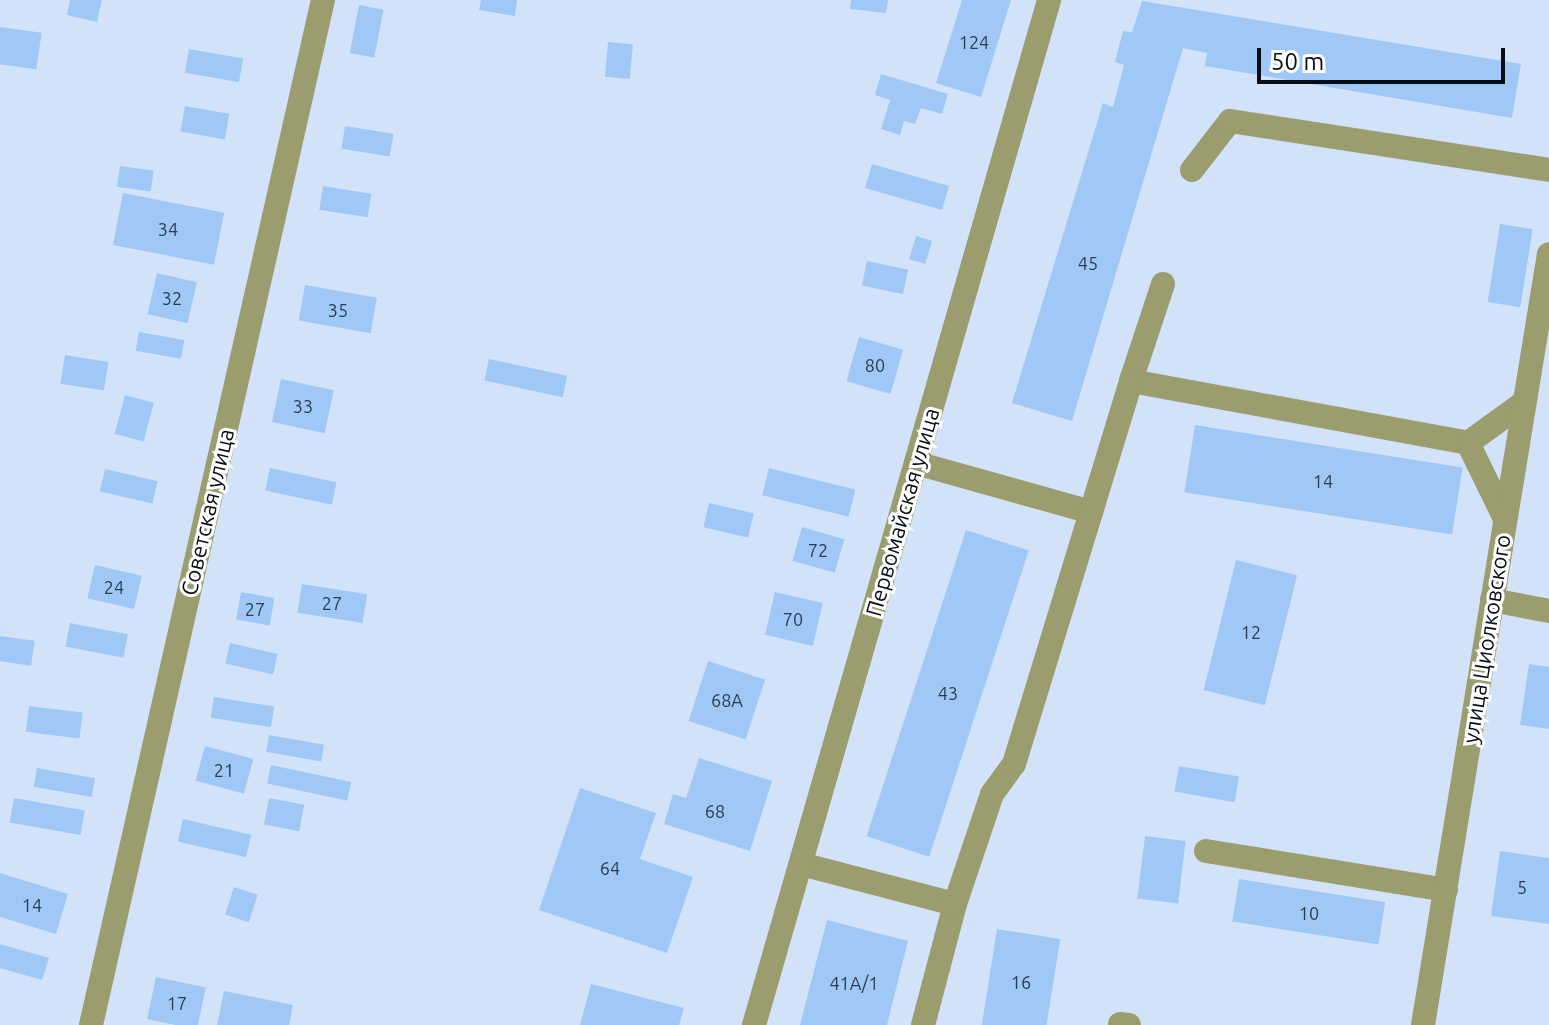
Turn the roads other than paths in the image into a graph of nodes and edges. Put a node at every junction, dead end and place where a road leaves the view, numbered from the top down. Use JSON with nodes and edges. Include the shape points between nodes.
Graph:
{"nodes":[{"id":1,"x":323,"y":0,"type":"edge"},
{"id":2,"x":1049,"y":0,"type":"edge"},
{"id":3,"x":1192,"y":170,"type":"dead end"},
{"id":4,"x":1549,"y":170,"type":"edge"},
{"id":5,"x":1549,"y":254,"type":"edge"},
{"id":6,"x":1163,"y":284,"type":"dead end"},
{"id":7,"x":1131,"y":381,"type":"junction"},
{"id":8,"x":1523,"y":403,"type":"junction"},
{"id":9,"x":1468,"y":443,"type":"junction"},
{"id":10,"x":916,"y":463,"type":"junction"},
{"id":11,"x":1091,"y":512,"type":"junction"},
{"id":12,"x":1505,"y":519,"type":"junction"},
{"id":13,"x":1492,"y":600,"type":"junction"},
{"id":14,"x":1549,"y":611,"type":"edge"},
{"id":15,"x":1206,"y":851,"type":"dead end"},
{"id":16,"x":801,"y":864,"type":"junction"},
{"id":17,"x":1446,"y":890,"type":"junction"},
{"id":18,"x":955,"y":904,"type":"junction"},
{"id":19,"x":91,"y":1025,"type":"edge"},
{"id":20,"x":754,"y":1025,"type":"edge"},
{"id":21,"x":923,"y":1025,"type":"edge"},
{"id":22,"x":1423,"y":1025,"type":"edge"}],
"edges":[{"from":1,"to":19,"type":"street","name":"Советская улица"},
{"from":2,"to":10,"type":"street","name":"Первомайская улица"},
{"from":3,"to":4,"type":"street","via":[[1230,121]]},
{"from":5,"to":8,"type":"street","name":"улица Циолковского"},
{"from":6,"to":7,"type":"street"},
{"from":7,"to":9,"type":"street"},
{"from":7,"to":11,"type":"street"},
{"from":8,"to":9,"type":"street"},
{"from":8,"to":12,"type":"street","name":"улица Циолковского"},
{"from":9,"to":12,"type":"street"},
{"from":10,"to":11,"type":"street"},
{"from":10,"to":16,"type":"street","name":"Первомайская улица"},
{"from":11,"to":18,"type":"street","via":[[1014,764],[992,794]]},
{"from":12,"to":13,"type":"street","name":"улица Циолковского"},
{"from":13,"to":14,"type":"street"},
{"from":13,"to":17,"type":"street","name":"улица Циолковского"},
{"from":15,"to":17,"type":"street"},
{"from":16,"to":18,"type":"street"},
{"from":16,"to":20,"type":"street","name":"Первомайская улица"},
{"from":17,"to":22,"type":"street","name":"улица Циолковского"},
{"from":18,"to":21,"type":"street"}]}
